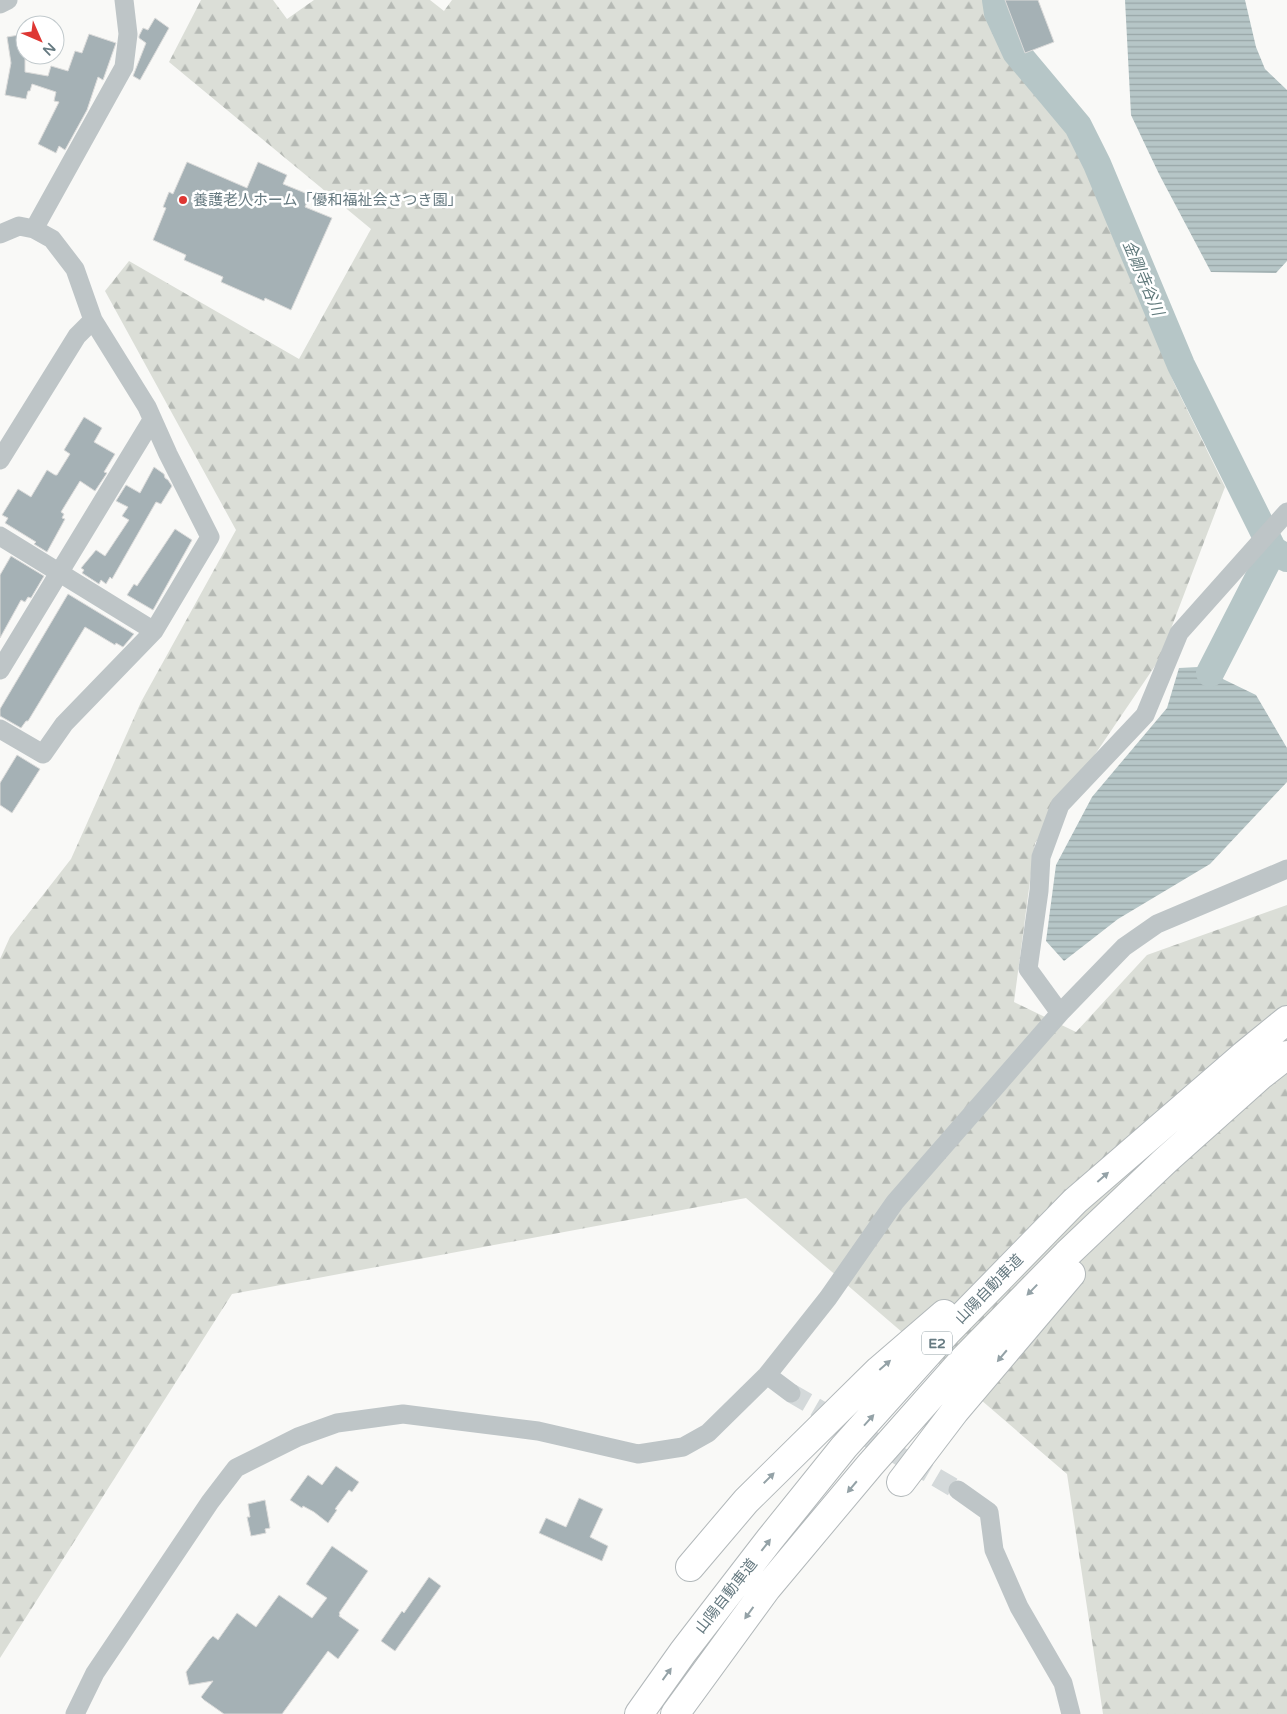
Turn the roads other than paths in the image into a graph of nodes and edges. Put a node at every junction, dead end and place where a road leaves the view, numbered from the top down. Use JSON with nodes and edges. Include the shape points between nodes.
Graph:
{"nodes":[{"id":1,"x":8,"y":0,"type":"edge"},
{"id":2,"x":122,"y":1,"type":"edge"},
{"id":3,"x":0,"y":4,"type":"edge"},
{"id":4,"x":34,"y":229,"type":"junction"},
{"id":5,"x":0,"y":234,"type":"edge"},
{"id":6,"x":93,"y":320,"type":"junction"},
{"id":7,"x":152,"y":420,"type":"junction"},
{"id":8,"x":0,"y":460,"type":"edge"},
{"id":9,"x":1287,"y":512,"type":"edge"},
{"id":10,"x":0,"y":536,"type":"edge"},
{"id":11,"x":58,"y":572,"type":"junction"},
{"id":12,"x":154,"y":631,"type":"junction"},
{"id":13,"x":0,"y":670,"type":"edge"},
{"id":14,"x":0,"y":729,"type":"edge"},
{"id":15,"x":1287,"y":869,"type":"edge"},
{"id":16,"x":1060,"y":1013,"type":"junction"},
{"id":17,"x":1287,"y":1020,"type":"edge"},
{"id":18,"x":1287,"y":1055,"type":"edge"},
{"id":19,"x":1260,"y":1076,"type":"junction"},
{"id":20,"x":1075,"y":1201,"type":"junction"},
{"id":21,"x":767,"y":1374,"type":"junction"},
{"id":22,"x":791,"y":1393,"type":"tunnel mouth"},
{"id":23,"x":901,"y":1482,"type":"dead end"},
{"id":24,"x":958,"y":1490,"type":"tunnel mouth"},
{"id":25,"x":690,"y":1567,"type":"dead end"},
{"id":26,"x":75,"y":1714,"type":"edge"},
{"id":27,"x":639,"y":1714,"type":"edge"},
{"id":28,"x":675,"y":1714,"type":"edge"},
{"id":29,"x":1071,"y":1714,"type":"edge"}],
"edges":[{"from":1,"to":3,"type":"street"},
{"from":2,"to":4,"type":"street","via":[[128,34],[124,68]]},
{"from":4,"to":5,"type":"street","via":[[19,226]]},
{"from":4,"to":6,"type":"street","via":[[52,239],[75,269]]},
{"from":6,"to":7,"type":"street"},
{"from":6,"to":8,"type":"street","via":[[77,336]]},
{"from":7,"to":11,"type":"street"},
{"from":7,"to":12,"type":"street","via":[[210,537]]},
{"from":9,"to":16,"type":"street","via":[[1179,633],[1145,714],[1060,805],[1041,857],[1028,969]]},
{"from":10,"to":11,"type":"street"},
{"from":11,"to":12,"type":"street"},
{"from":11,"to":13,"type":"street"},
{"from":12,"to":14,"type":"street","via":[[64,724],[43,754]]},
{"from":15,"to":16,"type":"street","via":[[1157,924],[1124,948]]},
{"from":16,"to":21,"type":"street","via":[[895,1202],[828,1298]]},
{"from":20,"to":17,"type":"highway","name":"山陽自動車道","number":"E2","one_way":true},
{"from":18,"to":19,"type":"highway","name":"山陽自動車道","number":"E2"},
{"from":19,"to":23,"type":"highway","one_way":true,"via":[[1186,1156],[1100,1239],[955,1411]]},
{"from":19,"to":28,"type":"highway","name":"山陽自動車道","number":"E2","one_way":true,"via":[[1166,1160],[963,1360],[767,1588]]},
{"from":25,"to":20,"type":"highway","one_way":true,"via":[[746,1501],[878,1370]]},
{"from":27,"to":20,"type":"highway","name":"山陽自動車道","number":"E2","one_way":true,"via":[[683,1652],[844,1447],[948,1331]]},
{"from":21,"to":22,"type":"street"},
{"from":21,"to":26,"type":"street","via":[[708,1433],[683,1447],[647,1453],[638,1454],[538,1431],[403,1414],[336,1423],[266,1452],[236,1468],[210,1502],[95,1673]]},
{"from":24,"to":29,"type":"street","via":[[989,1512],[994,1550],[1020,1607],[1063,1683]]}]}
